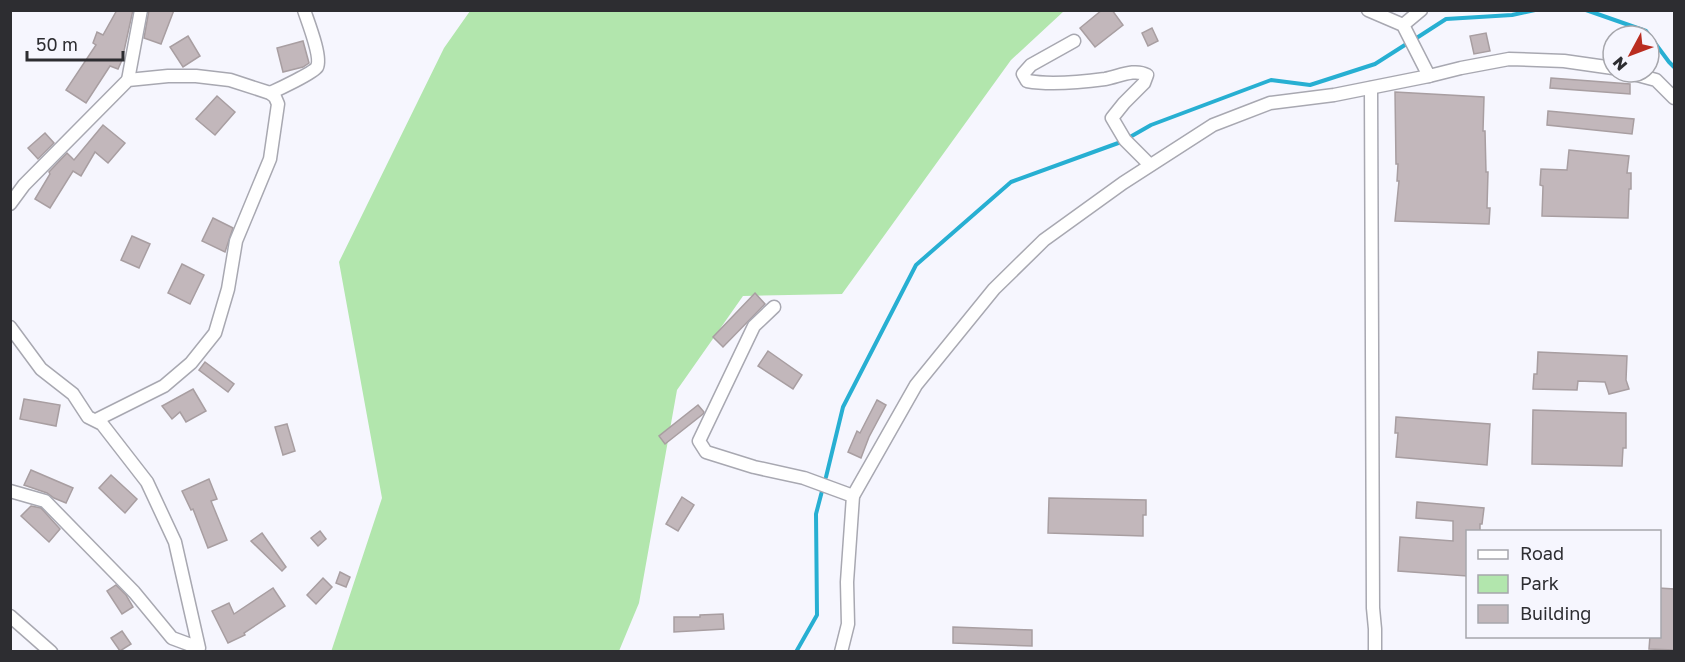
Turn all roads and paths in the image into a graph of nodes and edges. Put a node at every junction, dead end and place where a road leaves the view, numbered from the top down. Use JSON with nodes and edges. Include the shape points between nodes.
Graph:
{"nodes":[{"id":1,"x":141,"y":10,"type":"edge"},
{"id":2,"x":304,"y":10,"type":"edge"},
{"id":3,"x":1368,"y":10,"type":"edge"},
{"id":4,"x":1421,"y":10,"type":"edge"},
{"id":5,"x":1403,"y":26,"type":"junction"},
{"id":6,"x":1074,"y":41,"type":"dead end"},
{"id":7,"x":1601,"y":67,"type":"edge"},
{"id":8,"x":1429,"y":76,"type":"junction"},
{"id":9,"x":128,"y":80,"type":"junction"},
{"id":10,"x":1660,"y":84,"type":"edge"},
{"id":11,"x":1371,"y":88,"type":"junction"},
{"id":12,"x":270,"y":93,"type":"junction"},
{"id":13,"x":1674,"y":98,"type":"edge"},
{"id":14,"x":1150,"y":165,"type":"junction"},
{"id":15,"x":10,"y":204,"type":"edge"},
{"id":16,"x":774,"y":307,"type":"dead end"},
{"id":17,"x":10,"y":327,"type":"edge"},
{"id":18,"x":96,"y":420,"type":"junction"},
{"id":19,"x":10,"y":491,"type":"edge"},
{"id":20,"x":853,"y":496,"type":"junction"},
{"id":21,"x":10,"y":616,"type":"edge"},
{"id":22,"x":200,"y":650,"type":"edge"},
{"id":23,"x":51,"y":651,"type":"edge"},
{"id":24,"x":841,"y":651,"type":"edge"},
{"id":25,"x":1376,"y":651,"type":"edge"}],
"edges":[{"from":1,"to":9,"type":"street"},
{"from":2,"to":12,"type":"street","via":[[318,64]]},
{"from":3,"to":5,"type":"street"},
{"from":4,"to":5,"type":"street"},
{"from":5,"to":8,"type":"street"},
{"from":6,"to":14,"type":"street","via":[[1030,65],[1023,74],[1028,81],[1038,83],[1104,79],[1140,71],[1146,75],[1144,83],[1112,118],[1125,140]]},
{"from":7,"to":8,"type":"street","via":[[1509,59]]},
{"from":8,"to":11,"type":"street"},
{"from":9,"to":12,"type":"street","via":[[196,76],[230,80]]},
{"from":9,"to":15,"type":"street"},
{"from":10,"to":13,"type":"street"},
{"from":11,"to":14,"type":"street","via":[[1270,104],[1213,125]]},
{"from":11,"to":25,"type":"street"},
{"from":12,"to":18,"type":"street","via":[[278,104],[270,159],[236,241],[215,333],[191,363],[165,386]]},
{"from":14,"to":20,"type":"street","via":[[1044,240],[994,289],[916,385]]},
{"from":16,"to":20,"type":"street","via":[[754,326],[699,441],[706,452],[804,478]]},
{"from":17,"to":18,"type":"street","via":[[40,369],[73,394],[85,415]]},
{"from":18,"to":22,"type":"street","via":[[147,482],[175,542]]},
{"from":19,"to":22,"type":"street","via":[[45,501],[134,592],[172,638]]},
{"from":20,"to":24,"type":"street","via":[[848,624]]},
{"from":21,"to":23,"type":"street"}]}
